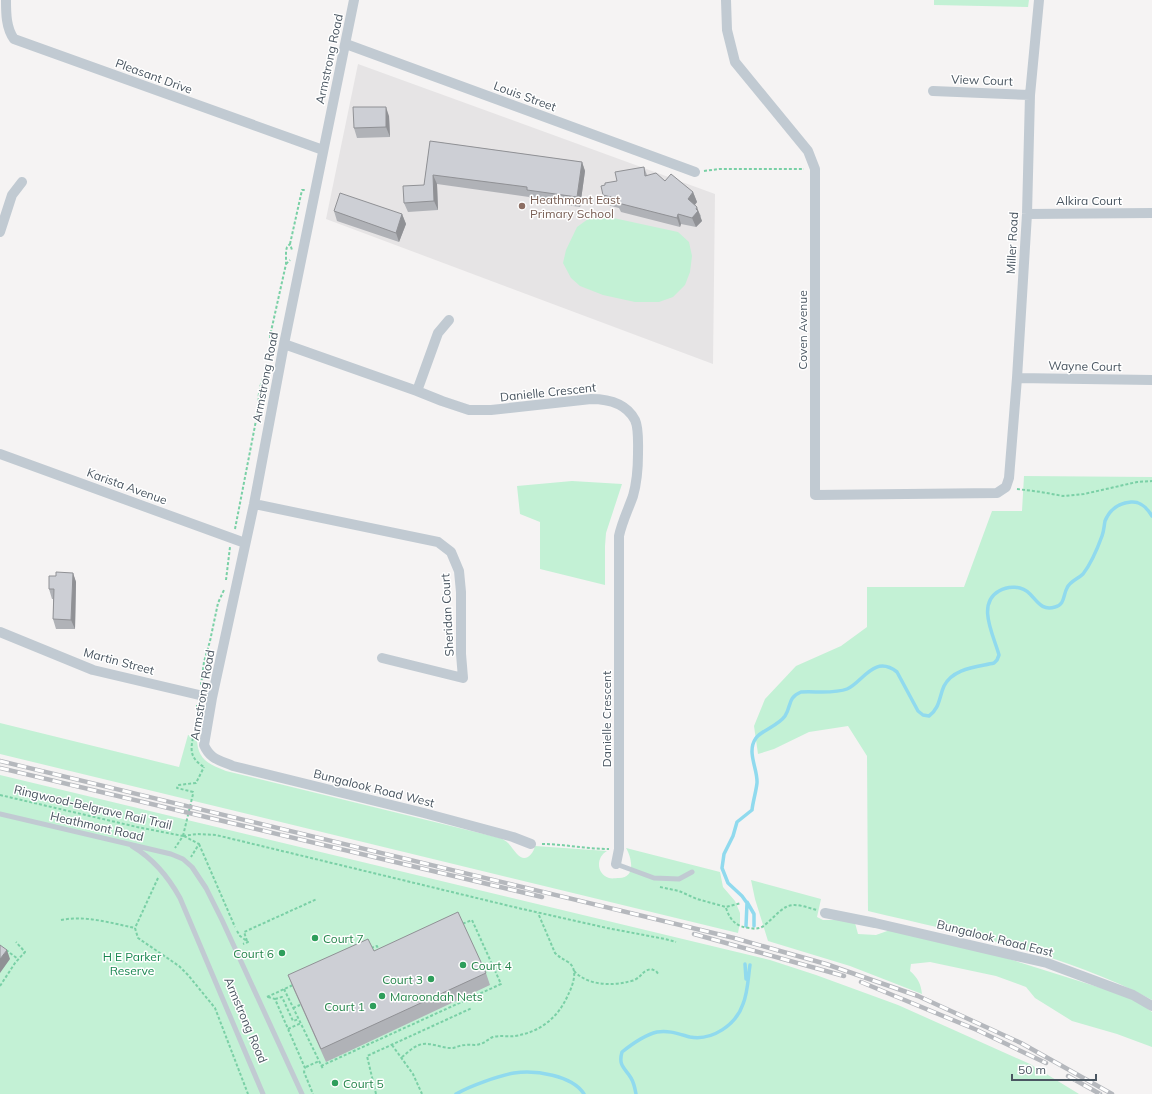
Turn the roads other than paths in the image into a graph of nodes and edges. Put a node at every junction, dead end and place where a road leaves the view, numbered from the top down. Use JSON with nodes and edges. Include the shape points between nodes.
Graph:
{"nodes":[{"id":1,"x":6,"y":0,"type":"edge"},
{"id":2,"x":354,"y":0,"type":"edge"},
{"id":3,"x":726,"y":0,"type":"edge"},
{"id":4,"x":1039,"y":0,"type":"edge"},
{"id":5,"x":346,"y":44,"type":"junction"},
{"id":6,"x":933,"y":91,"type":"dead end"},
{"id":7,"x":1030,"y":95,"type":"junction"},
{"id":8,"x":323,"y":150,"type":"junction"},
{"id":9,"x":695,"y":172,"type":"road end"},
{"id":10,"x":22,"y":182,"type":"dead end"},
{"id":11,"x":1152,"y":213,"type":"edge"},
{"id":12,"x":1027,"y":214,"type":"junction"},
{"id":13,"x":0,"y":232,"type":"edge"},
{"id":14,"x":449,"y":320,"type":"dead end"},
{"id":15,"x":284,"y":344,"type":"junction"},
{"id":16,"x":1017,"y":378,"type":"junction"},
{"id":17,"x":1152,"y":380,"type":"edge"},
{"id":18,"x":417,"y":391,"type":"junction"},
{"id":19,"x":0,"y":454,"type":"edge"},
{"id":20,"x":1006,"y":487,"type":"joint"},
{"id":21,"x":254,"y":504,"type":"junction"},
{"id":22,"x":245,"y":543,"type":"junction"},
{"id":23,"x":0,"y":632,"type":"edge"},
{"id":24,"x":382,"y":658,"type":"dead end"},
{"id":25,"x":212,"y":698,"type":"junction"},
{"id":26,"x":212,"y":757,"type":"joint"},
{"id":27,"x":0,"y":814,"type":"edge"},
{"id":28,"x":124,"y":842,"type":"junction"},
{"id":29,"x":530,"y":844,"type":"road end"},
{"id":30,"x":188,"y":863,"type":"joint"},
{"id":31,"x":616,"y":864,"type":"joint"},
{"id":32,"x":692,"y":872,"type":"dead end"},
{"id":33,"x":825,"y":913,"type":"road end"},
{"id":34,"x":1152,"y":1006,"type":"edge"},
{"id":35,"x":263,"y":1094,"type":"edge"},
{"id":36,"x":302,"y":1094,"type":"edge"}],
"edges":[{"from":1,"to":8,"type":"street","name":"Pleasant Drive","via":[[8,28],[14,39]]},
{"from":2,"to":5,"type":"street","name":"Armstrong Road"},
{"from":3,"to":20,"type":"street","name":"Coven Avenue","via":[[727,30],[735,62],[808,151],[815,169],[814,495],[997,493]]},
{"from":4,"to":7,"type":"street","name":"Miller Road"},
{"from":5,"to":8,"type":"street","name":"Armstrong Road"},
{"from":5,"to":9,"type":"street","name":"Louis Street"},
{"from":6,"to":7,"type":"street","name":"View Court"},
{"from":7,"to":12,"type":"street","name":"Miller Road"},
{"from":8,"to":15,"type":"street","name":"Armstrong Road"},
{"from":10,"to":13,"type":"street","via":[[12,196]]},
{"from":11,"to":12,"type":"street","name":"Alkira Court"},
{"from":12,"to":16,"type":"street","name":"Miller Road"},
{"from":14,"to":18,"type":"street","via":[[438,333]]},
{"from":15,"to":18,"type":"street","name":"Danielle Crescent"},
{"from":15,"to":21,"type":"street","name":"Armstrong Road"},
{"from":16,"to":17,"type":"street","name":"Wayne Court"},
{"from":16,"to":20,"type":"street","name":"Miller Road","via":[[1009,478]]},
{"from":18,"to":31,"type":"street","name":"Danielle Crescent","via":[[469,410],[604,399],[618,403],[635,421],[638,475],[619,536],[619,849]]},
{"from":19,"to":22,"type":"street","name":"Karista Avenue"},
{"from":21,"to":22,"type":"street","name":"Armstrong Road"},
{"from":21,"to":24,"type":"street","name":"Sheridan Court","via":[[438,542],[452,552],[459,571],[461,592],[463,678]]},
{"from":22,"to":25,"type":"street","name":"Armstrong Road"},
{"from":23,"to":25,"type":"street","name":"Martin Street","via":[[94,670]]},
{"from":25,"to":26,"type":"street","name":"Armstrong Road","via":[[204,744]]},
{"from":26,"to":29,"type":"street","name":"Bungalook Road West","via":[[233,766],[424,813]]},
{"from":27,"to":28,"type":"lane","name":"Heathmont Road"},
{"from":28,"to":30,"type":"lane","name":"Heathmont Road","via":[[178,856]]},
{"from":28,"to":35,"type":"lane","name":"Armstrong Road","via":[[143,854],[161,872],[180,898]]},
{"from":30,"to":36,"type":"lane","name":"Armstrong Road","via":[[201,879],[222,920]]},
{"from":31,"to":32,"type":"lane","via":[[654,878],[679,879]]},
{"from":33,"to":34,"type":"street","name":"Bungalook Road East","via":[[1047,963],[1133,995]]}]}
